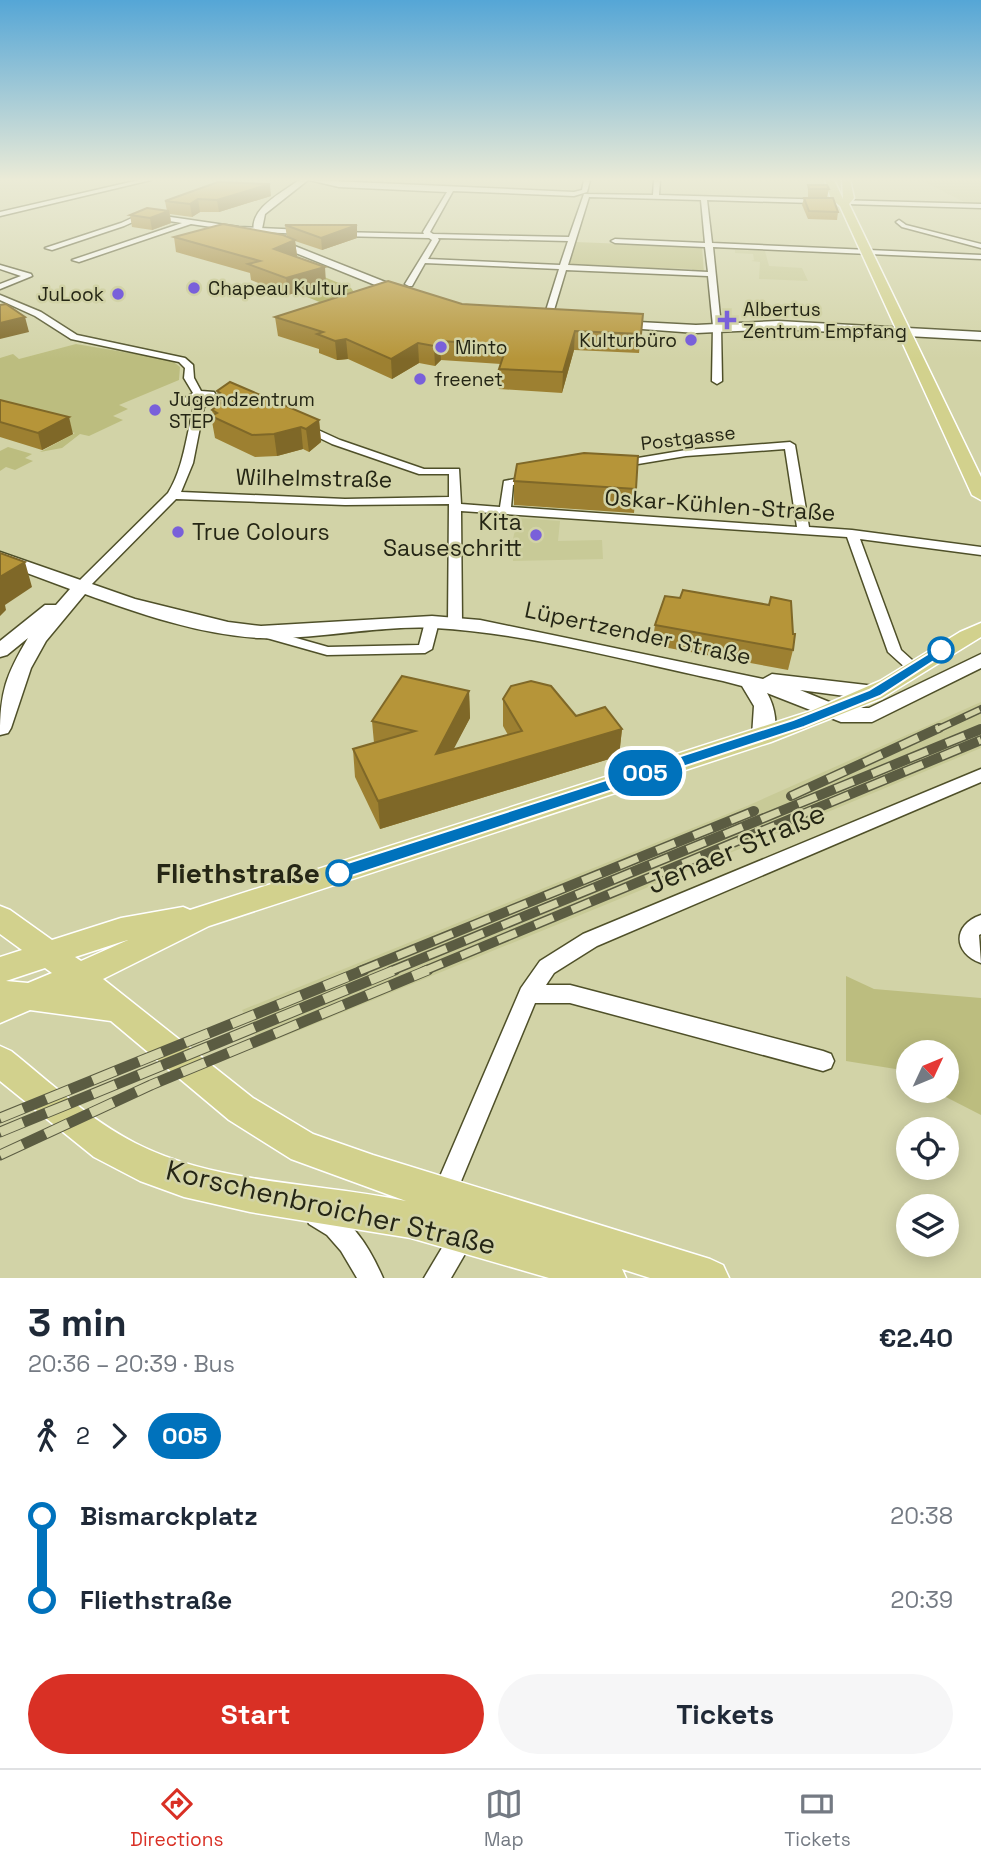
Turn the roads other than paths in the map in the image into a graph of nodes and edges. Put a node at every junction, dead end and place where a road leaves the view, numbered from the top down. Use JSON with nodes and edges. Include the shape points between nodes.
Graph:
{"nodes":[{"id":1,"x":571,"y":239,"type":"edge"},
{"id":2,"x":80,"y":240,"type":"edge"},
{"id":3,"x":138,"y":240,"type":"edge"},
{"id":4,"x":256,"y":240,"type":"edge"},
{"id":5,"x":273,"y":240,"type":"edge"},
{"id":6,"x":436,"y":240,"type":"edge"},
{"id":7,"x":707,"y":240,"type":"edge"},
{"id":8,"x":860,"y":240,"type":"edge"},
{"id":9,"x":957,"y":240,"type":"edge"},
{"id":10,"x":615,"y":241,"type":"dead end"},
{"id":11,"x":708,"y":246,"type":"junction"},
{"id":12,"x":981,"y":246,"type":"edge"},
{"id":13,"x":49,"y":248,"type":"dead end"},
{"id":14,"x":866,"y":252,"type":"junction"},
{"id":15,"x":981,"y":257,"type":"edge"},
{"id":16,"x":76,"y":260,"type":"dead end"},
{"id":17,"x":423,"y":261,"type":"junction"},
{"id":18,"x":0,"y":267,"type":"edge"},
{"id":19,"x":563,"y":267,"type":"junction"},
{"id":20,"x":710,"y":274,"type":"junction"},
{"id":21,"x":0,"y":287,"type":"edge"},
{"id":22,"x":411,"y":292,"type":"junction"},
{"id":23,"x":0,"y":297,"type":"edge"},
{"id":24,"x":11,"y":313,"type":"edge"},
{"id":25,"x":532,"y":320,"type":"edge"},
{"id":26,"x":552,"y":321,"type":"joint"},
{"id":27,"x":600,"y":323,"type":"edge"},
{"id":28,"x":51,"y":324,"type":"junction"},
{"id":29,"x":717,"y":326,"type":"junction"},
{"id":30,"x":903,"y":332,"type":"junction"},
{"id":31,"x":981,"y":336,"type":"edge"},
{"id":32,"x":717,"y":381,"type":"dead end"},
{"id":33,"x":229,"y":398,"type":"edge"},
{"id":34,"x":199,"y":399,"type":"junction"},
{"id":35,"x":289,"y":419,"type":"edge"},
{"id":36,"x":608,"y":466,"type":"edge"},
{"id":37,"x":542,"y":477,"type":"edge"},
{"id":38,"x":173,"y":495,"type":"junction"},
{"id":39,"x":981,"y":495,"type":"edge"},
{"id":40,"x":455,"y":504,"type":"junction"},
{"id":41,"x":505,"y":512,"type":"junction"},
{"id":42,"x":803,"y":531,"type":"junction"},
{"id":43,"x":852,"y":534,"type":"junction"},
{"id":44,"x":981,"y":551,"type":"edge"},
{"id":45,"x":0,"y":557,"type":"edge"},
{"id":46,"x":81,"y":587,"type":"junction"},
{"id":47,"x":432,"y":622,"type":"junction"},
{"id":48,"x":455,"y":623,"type":"junction"},
{"id":49,"x":981,"y":629,"type":"edge"},
{"id":50,"x":261,"y":632,"type":"junction"},
{"id":51,"x":0,"y":651,"type":"edge"},
{"id":52,"x":975,"y":667,"type":"edge"},
{"id":53,"x":914,"y":668,"type":"junction"},
{"id":54,"x":725,"y":675,"type":"junction"},
{"id":55,"x":750,"y":682,"type":"junction"},
{"id":56,"x":875,"y":693,"type":"junction"},
{"id":57,"x":828,"y":712,"type":"junction"},
{"id":58,"x":0,"y":728,"type":"edge"},
{"id":59,"x":763,"y":736,"type":"junction"},
{"id":60,"x":981,"y":775,"type":"edge"},
{"id":61,"x":0,"y":918,"type":"edge"},
{"id":62,"x":199,"y":918,"type":"junction"},
{"id":63,"x":981,"y":923,"type":"edge"},
{"id":64,"x":48,"y":952,"type":"junction"},
{"id":65,"x":981,"y":955,"type":"edge"},
{"id":66,"x":0,"y":971,"type":"edge"},
{"id":67,"x":77,"y":975,"type":"junction"},
{"id":68,"x":528,"y":995,"type":"junction"},
{"id":69,"x":9,"y":999,"type":"edge"},
{"id":70,"x":119,"y":1009,"type":"junction"},
{"id":71,"x":823,"y":1061,"type":"dead end"},
{"id":72,"x":0,"y":1062,"type":"edge"},
{"id":73,"x":444,"y":1195,"type":"junction"},
{"id":74,"x":289,"y":1199,"type":"junction"},
{"id":75,"x":465,"y":1233,"type":"junction"},
{"id":76,"x":370,"y":1278,"type":"edge"},
{"id":77,"x":437,"y":1278,"type":"edge"},
{"id":78,"x":607,"y":1278,"type":"edge"},
{"id":79,"x":710,"y":1278,"type":"edge"}],
"edges":[{"from":1,"to":19,"type":"street"},
{"from":2,"to":13,"type":"street"},
{"from":3,"to":16,"type":"street"},
{"from":4,"to":22,"type":"main road","via":[[373,288]]},
{"from":5,"to":22,"type":"main road"},
{"from":6,"to":17,"type":"street"},
{"from":7,"to":11,"type":"street"},
{"from":8,"to":14,"type":"main road"},
{"from":9,"to":12,"type":"street"},
{"from":10,"to":11,"type":"street"},
{"from":11,"to":14,"type":"street"},
{"from":11,"to":20,"type":"street"},
{"from":14,"to":15,"type":"street"},
{"from":14,"to":30,"type":"main road"},
{"from":17,"to":19,"type":"street"},
{"from":17,"to":22,"type":"street"},
{"from":18,"to":21,"type":"street","via":[[28,276]]},
{"from":19,"to":20,"type":"street"},
{"from":19,"to":26,"type":"street"},
{"from":20,"to":29,"type":"street"},
{"from":23,"to":28,"type":"street"},
{"from":24,"to":28,"type":"street"},
{"from":25,"to":26,"type":"main road"},
{"from":27,"to":29,"type":"main road","via":[[696,329]]},
{"from":28,"to":34,"type":"street","via":[[90,342],[173,356],[190,367],[189,378]]},
{"from":29,"to":30,"type":"main road"},
{"from":29,"to":32,"type":"street"},
{"from":30,"to":31,"type":"main road"},
{"from":30,"to":39,"type":"main road"},
{"from":33,"to":34,"type":"street"},
{"from":34,"to":38,"type":"street","via":[[192,453]]},
{"from":35,"to":40,"type":"street","via":[[337,442],[423,472],[455,471]]},
{"from":36,"to":42,"type":"street","name":"Postgasse","via":[[686,453],[790,445]]},
{"from":37,"to":41,"type":"street","via":[[508,484]]},
{"from":38,"to":40,"type":"street","name":"Wilhelmstraße"},
{"from":38,"to":46,"type":"street"},
{"from":40,"to":41,"type":"street","name":"Oskar-Kühlen-Straße"},
{"from":40,"to":48,"type":"street"},
{"from":41,"to":42,"type":"street","name":"Oskar-Kühlen-Straße"},
{"from":42,"to":43,"type":"street","name":"Oskar-Kühlen-Straße"},
{"from":43,"to":44,"type":"street","name":"Oskar-Kühlen-Straße"},
{"from":43,"to":53,"type":"street","via":[[899,657]]},
{"from":45,"to":46,"type":"main road","name":"Lüpertzender Straße"},
{"from":46,"to":50,"type":"main road","name":"Lüpertzender Straße","via":[[218,626]]},
{"from":46,"to":51,"type":"main road"},
{"from":46,"to":58,"type":"main road","via":[[37,639],[21,668]]},
{"from":47,"to":48,"type":"main road","name":"Lüpertzender Straße"},
{"from":47,"to":50,"type":"main road","name":"Lüpertzender Straße"},
{"from":47,"to":50,"type":"street","name":"Lüpertzender Straße","via":[[425,649],[327,651]]},
{"from":48,"to":54,"type":"main road","name":"Lüpertzender Straße"},
{"from":49,"to":53,"type":"main road"},
{"from":52,"to":57,"type":"main road","name":"Lüpertzender Straße","via":[[872,715]]},
{"from":53,"to":56,"type":"main road"},
{"from":54,"to":55,"type":"main road","name":"Lüpertzender Straße"},
{"from":54,"to":56,"type":"main road"},
{"from":55,"to":57,"type":"main road","name":"Lüpertzender Straße","via":[[786,692]]},
{"from":55,"to":59,"type":"main road","via":[[764,706]]},
{"from":56,"to":57,"type":"main road"},
{"from":57,"to":59,"type":"main road"},
{"from":59,"to":62,"type":"main road"},
{"from":60,"to":68,"type":"street","name":"Jenaer Straße","via":[[590,940],[547,967]]},
{"from":61,"to":64,"type":"main road"},
{"from":62,"to":64,"type":"main road","via":[[121,930]]},
{"from":62,"to":67,"type":"main road"},
{"from":63,"to":65,"type":"street","via":[[969,932],[970,946]]},
{"from":64,"to":66,"type":"main road"},
{"from":64,"to":67,"type":"main road","name":"Korschenbroicher Straße"},
{"from":66,"to":67,"type":"main road"},
{"from":67,"to":69,"type":"main road"},
{"from":67,"to":70,"type":"main road","name":"Korschenbroicher Straße"},
{"from":68,"to":71,"type":"street","via":[[570,994]]},
{"from":68,"to":73,"type":"street","name":"Jenaer Straße"},
{"from":69,"to":70,"type":"main road"},
{"from":70,"to":73,"type":"main road","name":"Korschenbroicher Straße","via":[[271,1129],[303,1147]]},
{"from":72,"to":74,"type":"main road","name":"Korschenbroicher Straße","via":[[79,1127],[124,1156],[174,1175]]},
{"from":73,"to":79,"type":"main road","name":"Korschenbroicher Straße"},
{"from":74,"to":75,"type":"main road","name":"Korschenbroicher Straße"},
{"from":74,"to":76,"type":"street","via":[[329,1220],[356,1248]]},
{"from":75,"to":77,"type":"street"},
{"from":75,"to":78,"type":"main road","name":"Korschenbroicher Straße"}]}
